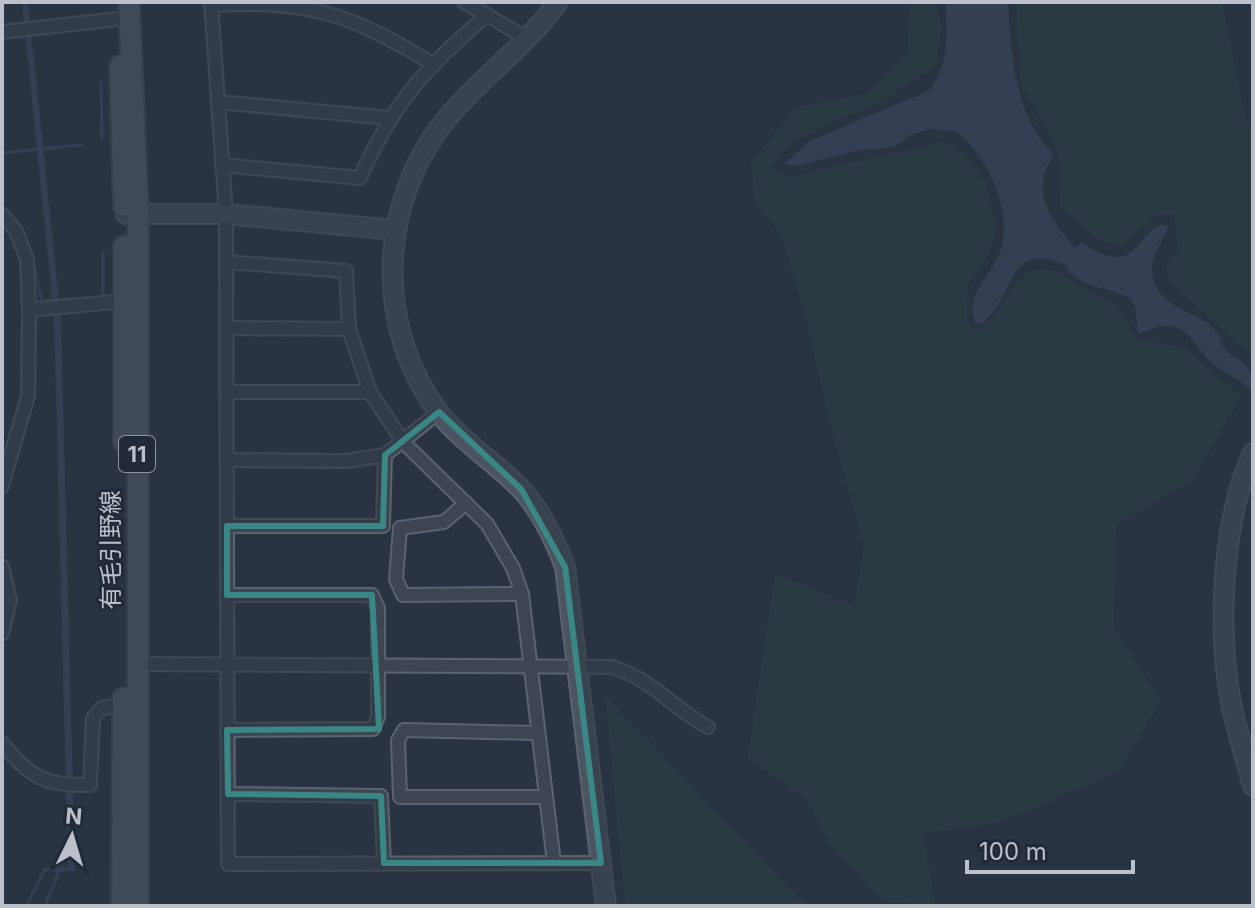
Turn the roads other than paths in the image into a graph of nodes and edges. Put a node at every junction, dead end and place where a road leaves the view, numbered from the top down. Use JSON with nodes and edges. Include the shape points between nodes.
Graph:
{"nodes":[{"id":1,"x":464,"y":2,"type":"edge"},
{"id":2,"x":558,"y":2,"type":"edge"},
{"id":3,"x":211,"y":4,"type":"edge"},
{"id":4,"x":121,"y":8,"type":"edge"},
{"id":5,"x":487,"y":15,"type":"junction"},
{"id":6,"x":2,"y":32,"type":"edge"},
{"id":7,"x":529,"y":40,"type":"junction"},
{"id":8,"x":431,"y":63,"type":"junction"},
{"id":9,"x":218,"y":102,"type":"junction"},
{"id":10,"x":389,"y":118,"type":"junction"},
{"id":11,"x":222,"y":165,"type":"junction"},
{"id":12,"x":2,"y":214,"type":"edge"},
{"id":13,"x":132,"y":214,"type":"junction"},
{"id":14,"x":226,"y":214,"type":"junction"},
{"id":15,"x":395,"y":230,"type":"junction"},
{"id":16,"x":226,"y":262,"type":"junction"},
{"id":17,"x":124,"y":301,"type":"junction"},
{"id":18,"x":29,"y":310,"type":"junction"},
{"id":19,"x":226,"y":328,"type":"junction"},
{"id":20,"x":349,"y":329,"type":"junction"},
{"id":21,"x":227,"y":392,"type":"junction"},
{"id":22,"x":370,"y":392,"type":"junction"},
{"id":23,"x":439,"y":412,"type":"junction"},
{"id":24,"x":403,"y":442,"type":"junction"},
{"id":25,"x":385,"y":455,"type":"junction"},
{"id":26,"x":1250,"y":459,"type":"edge"},
{"id":27,"x":227,"y":460,"type":"junction"},
{"id":28,"x":2,"y":486,"type":"edge"},
{"id":29,"x":466,"y":503,"type":"junction"},
{"id":30,"x":227,"y":526,"type":"junction"},
{"id":31,"x":2,"y":566,"type":"edge"},
{"id":32,"x":5,"y":590,"type":"edge"},
{"id":33,"x":522,"y":594,"type":"junction"},
{"id":34,"x":227,"y":595,"type":"junction"},
{"id":35,"x":2,"y":634,"type":"edge"},
{"id":36,"x":137,"y":664,"type":"junction"},
{"id":37,"x":227,"y":666,"type":"junction"},
{"id":38,"x":376,"y":666,"type":"junction"},
{"id":39,"x":528,"y":667,"type":"junction"},
{"id":40,"x":576,"y":667,"type":"junction"},
{"id":41,"x":130,"y":704,"type":"junction"},
{"id":42,"x":708,"y":727,"type":"dead end"},
{"id":43,"x":227,"y":730,"type":"junction"},
{"id":44,"x":536,"y":733,"type":"junction"},
{"id":45,"x":2,"y":743,"type":"edge"},
{"id":46,"x":1253,"y":786,"type":"edge"},
{"id":47,"x":228,"y":794,"type":"junction"},
{"id":48,"x":544,"y":797,"type":"junction"},
{"id":49,"x":384,"y":863,"type":"junction"},
{"id":50,"x":554,"y":863,"type":"junction"},
{"id":51,"x":601,"y":863,"type":"junction"},
{"id":52,"x":122,"y":906,"type":"edge"},
{"id":53,"x":138,"y":906,"type":"edge"},
{"id":54,"x":606,"y":906,"type":"edge"}],
"edges":[{"from":1,"to":5,"type":"street"},
{"from":2,"to":7,"type":"street"},
{"from":3,"to":8,"type":"street","via":[[314,6],[379,32]]},
{"from":3,"to":9,"type":"street"},
{"from":4,"to":6,"type":"street"},
{"from":4,"to":13,"type":"main road","name":"有毛引野線","number":"11"},
{"from":5,"to":7,"type":"street"},
{"from":5,"to":8,"type":"street"},
{"from":7,"to":15,"type":"street","via":[[448,116],[405,191]]},
{"from":8,"to":10,"type":"street"},
{"from":9,"to":10,"type":"street"},
{"from":9,"to":11,"type":"street"},
{"from":10,"to":11,"type":"street","via":[[360,178]]},
{"from":11,"to":14,"type":"street"},
{"from":12,"to":18,"type":"street","via":[[27,259]]},
{"from":13,"to":14,"type":"street"},
{"from":13,"to":17,"type":"main road","name":"有毛引野線","number":"11"},
{"from":13,"to":36,"type":"main road","name":"有毛引野線","number":"11"},
{"from":14,"to":15,"type":"street"},
{"from":14,"to":16,"type":"street"},
{"from":15,"to":23,"type":"street","via":[[394,303],[402,344]]},
{"from":16,"to":19,"type":"street"},
{"from":16,"to":20,"type":"street","via":[[346,271]]},
{"from":17,"to":18,"type":"street"},
{"from":17,"to":41,"type":"main road","name":"有毛引野線","number":"11"},
{"from":18,"to":28,"type":"street","via":[[28,396]]},
{"from":19,"to":20,"type":"street"},
{"from":19,"to":21,"type":"street"},
{"from":20,"to":22,"type":"street"},
{"from":21,"to":22,"type":"street"},
{"from":21,"to":27,"type":"street"},
{"from":22,"to":24,"type":"street"},
{"from":23,"to":24,"type":"street"},
{"from":23,"to":40,"type":"street","via":[[521,489],[555,541],[572,603]]},
{"from":24,"to":25,"type":"street"},
{"from":24,"to":29,"type":"street"},
{"from":25,"to":27,"type":"street","via":[[346,461]]},
{"from":25,"to":30,"type":"street","via":[[383,526]]},
{"from":26,"to":46,"type":"street","via":[[1228,551],[1225,611],[1232,707]]},
{"from":27,"to":30,"type":"street"},
{"from":29,"to":33,"type":"street","via":[[500,544]]},
{"from":29,"to":33,"type":"street","via":[[444,522],[400,528],[396,579],[403,595]]},
{"from":30,"to":34,"type":"street"},
{"from":31,"to":32,"type":"street"},
{"from":32,"to":35,"type":"street","via":[[10,600]]},
{"from":33,"to":39,"type":"street"},
{"from":34,"to":37,"type":"street"},
{"from":34,"to":38,"type":"street","via":[[372,595],[378,608]]},
{"from":36,"to":37,"type":"street"},
{"from":36,"to":41,"type":"main road","name":"有毛引野線","number":"11"},
{"from":37,"to":38,"type":"street"},
{"from":37,"to":43,"type":"street"},
{"from":38,"to":39,"type":"street"},
{"from":38,"to":43,"type":"street","via":[[378,717],[373,729]]},
{"from":39,"to":40,"type":"street"},
{"from":39,"to":44,"type":"street"},
{"from":40,"to":42,"type":"street","via":[[612,667],[635,674]]},
{"from":40,"to":51,"type":"street"},
{"from":41,"to":45,"type":"street","via":[[102,708],[93,718],[90,785],[40,779]]},
{"from":41,"to":52,"type":"main road","name":"有毛引野線","number":"11"},
{"from":41,"to":53,"type":"main road","name":"有毛引野線","number":"11"},
{"from":43,"to":47,"type":"street"},
{"from":44,"to":48,"type":"street"},
{"from":44,"to":48,"type":"street","via":[[404,730],[398,740],[400,797]]},
{"from":47,"to":49,"type":"street","via":[[381,796]]},
{"from":47,"to":49,"type":"street","via":[[228,864]]},
{"from":48,"to":50,"type":"street"},
{"from":49,"to":50,"type":"street"},
{"from":50,"to":51,"type":"street"},
{"from":51,"to":54,"type":"street"}]}
